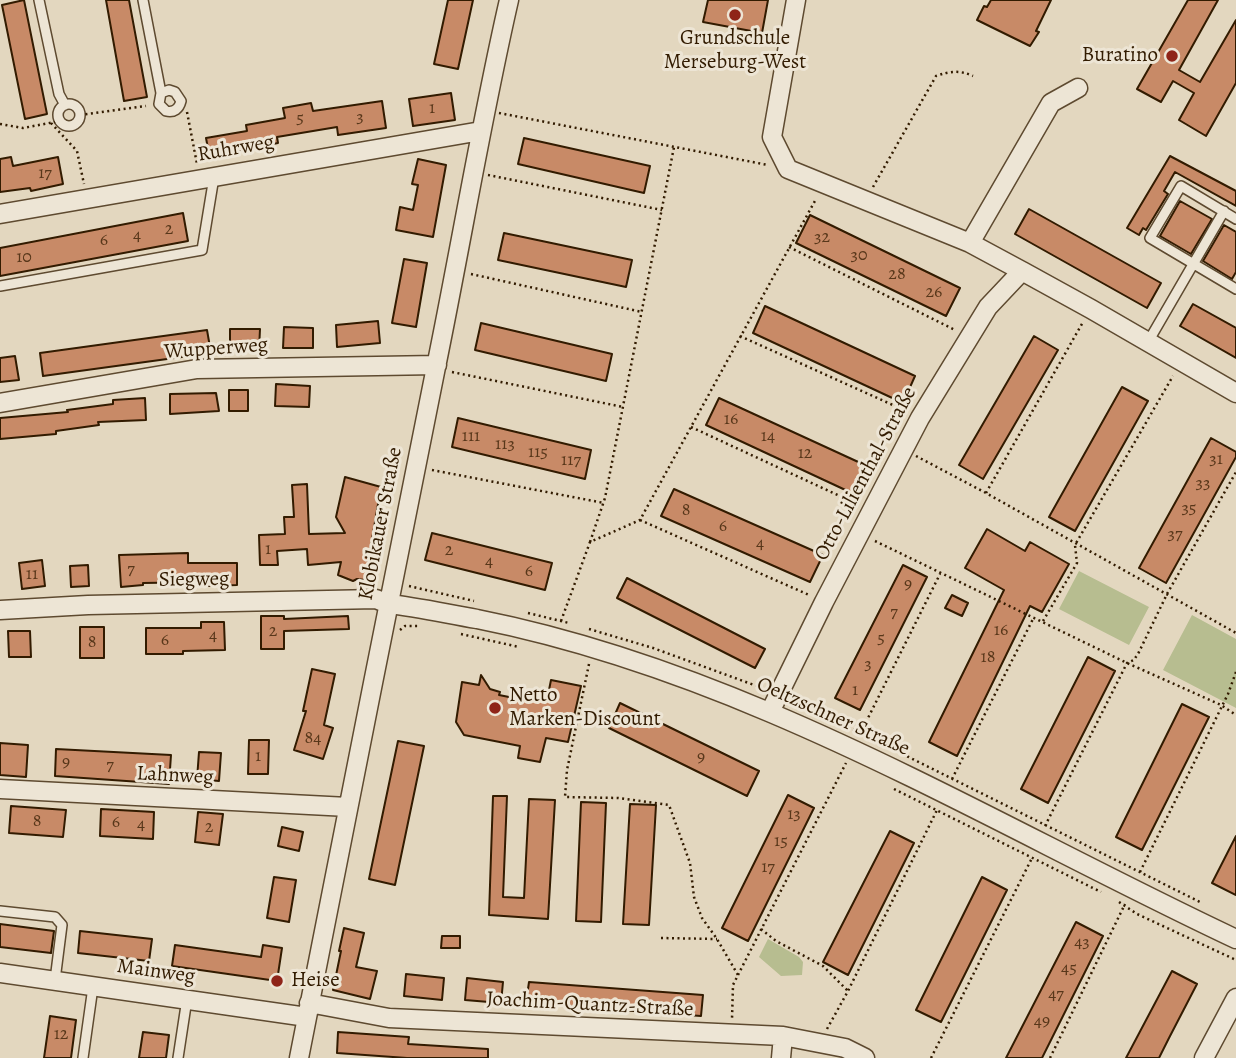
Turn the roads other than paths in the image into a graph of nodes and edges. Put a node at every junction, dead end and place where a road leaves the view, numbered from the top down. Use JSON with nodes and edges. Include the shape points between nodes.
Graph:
{"nodes":[{"id":1,"x":39,"y":0,"type":"edge"},
{"id":2,"x":143,"y":0,"type":"edge"},
{"id":3,"x":509,"y":0,"type":"edge"},
{"id":4,"x":796,"y":0,"type":"edge"},
{"id":5,"x":1078,"y":88,"type":"dead end"},
{"id":6,"x":162,"y":93,"type":"junction"},
{"id":7,"x":65,"y":105,"type":"junction"},
{"id":8,"x":481,"y":131,"type":"junction"},
{"id":9,"x":206,"y":176,"type":"junction"},
{"id":10,"x":1224,"y":211,"type":"junction"},
{"id":11,"x":0,"y":214,"type":"edge"},
{"id":12,"x":1236,"y":219,"type":"edge"},
{"id":13,"x":970,"y":243,"type":"junction"},
{"id":14,"x":1194,"y":264,"type":"junction"},
{"id":15,"x":1022,"y":271,"type":"junction"},
{"id":16,"x":0,"y":286,"type":"edge"},
{"id":17,"x":1236,"y":289,"type":"edge"},
{"id":18,"x":1149,"y":342,"type":"junction"},
{"id":19,"x":437,"y":365,"type":"junction"},
{"id":20,"x":1236,"y":393,"type":"edge"},
{"id":21,"x":0,"y":402,"type":"edge"},
{"id":22,"x":388,"y":604,"type":"junction"},
{"id":23,"x":0,"y":610,"type":"edge"},
{"id":24,"x":770,"y":712,"type":"junction"},
{"id":25,"x":0,"y":789,"type":"edge"},
{"id":26,"x":348,"y":807,"type":"junction"},
{"id":27,"x":0,"y":911,"type":"edge"},
{"id":28,"x":1236,"y":939,"type":"edge"},
{"id":29,"x":0,"y":973,"type":"edge"},
{"id":30,"x":55,"y":980,"type":"junction"},
{"id":31,"x":93,"y":987,"type":"junction"},
{"id":32,"x":1236,"y":998,"type":"edge"},
{"id":33,"x":187,"y":999,"type":"junction"},
{"id":34,"x":308,"y":1010,"type":"junction"},
{"id":35,"x":783,"y":1036,"type":"junction"},
{"id":36,"x":83,"y":1058,"type":"edge"},
{"id":37,"x":177,"y":1058,"type":"edge"},
{"id":38,"x":299,"y":1058,"type":"edge"},
{"id":39,"x":781,"y":1058,"type":"edge"},
{"id":40,"x":865,"y":1058,"type":"edge"},
{"id":41,"x":1204,"y":1058,"type":"edge"}],
"edges":[{"from":1,"to":7,"type":"lane"},
{"from":2,"to":6,"type":"lane"},
{"from":3,"to":8,"type":"street","name":"Klobikauer Straße"},
{"from":4,"to":13,"type":"street","via":[[772,137],[788,169]]},
{"from":5,"to":13,"type":"street","via":[[1051,103]]},
{"from":6,"to":6,"type":"lane","via":[[169,90],[180,97],[175,111],[163,110],[159,104]]},
{"from":7,"to":7,"type":"lane","via":[[55,122],[73,125],[80,115],[75,106]]},
{"from":8,"to":9,"type":"street","name":"Ruhrweg"},
{"from":8,"to":19,"type":"street","name":"Klobikauer Straße"},
{"from":9,"to":11,"type":"street","name":"Ruhrweg"},
{"from":9,"to":16,"type":"lane","via":[[202,250]]},
{"from":10,"to":12,"type":"lane"},
{"from":10,"to":14,"type":"lane"},
{"from":10,"to":14,"type":"lane","via":[[1181,186],[1150,238]]},
{"from":13,"to":15,"type":"street"},
{"from":14,"to":17,"type":"lane"},
{"from":14,"to":18,"type":"lane"},
{"from":15,"to":18,"type":"street"},
{"from":15,"to":24,"type":"street","name":"Otto-Lilienthal-Straße","via":[[988,307],[920,418]]},
{"from":18,"to":20,"type":"street"},
{"from":19,"to":21,"type":"street","name":"Wupperweg","via":[[197,369]]},
{"from":19,"to":22,"type":"street","name":"Klobikauer Straße"},
{"from":22,"to":23,"type":"street","name":"Siegweg","via":[[376,599]]},
{"from":22,"to":24,"type":"street","name":"Oeltzschner Straße","via":[[558,637],[647,664]]},
{"from":22,"to":26,"type":"street","name":"Klobikauer Straße"},
{"from":24,"to":28,"type":"street","name":"Oeltzschner Straße","via":[[1128,897]]},
{"from":25,"to":26,"type":"street","name":"Lahnweg"},
{"from":26,"to":34,"type":"street","name":"Klobikauer Straße"},
{"from":27,"to":30,"type":"lane","via":[[55,917],[62,925]]},
{"from":29,"to":30,"type":"street","name":"Mainweg"},
{"from":30,"to":31,"type":"street","name":"Mainweg"},
{"from":31,"to":33,"type":"street","name":"Mainweg"},
{"from":31,"to":36,"type":"lane"},
{"from":32,"to":41,"type":"street"},
{"from":33,"to":34,"type":"street","name":"Mainweg"},
{"from":33,"to":37,"type":"lane"},
{"from":34,"to":35,"type":"street","name":"Joachim-Quantz-Straße","via":[[389,1018]]},
{"from":34,"to":38,"type":"street","name":"Klobikauer Straße"},
{"from":35,"to":39,"type":"street"},
{"from":35,"to":40,"type":"street","name":"Joachim-Quantz-Straße","via":[[823,1042]]}]}
